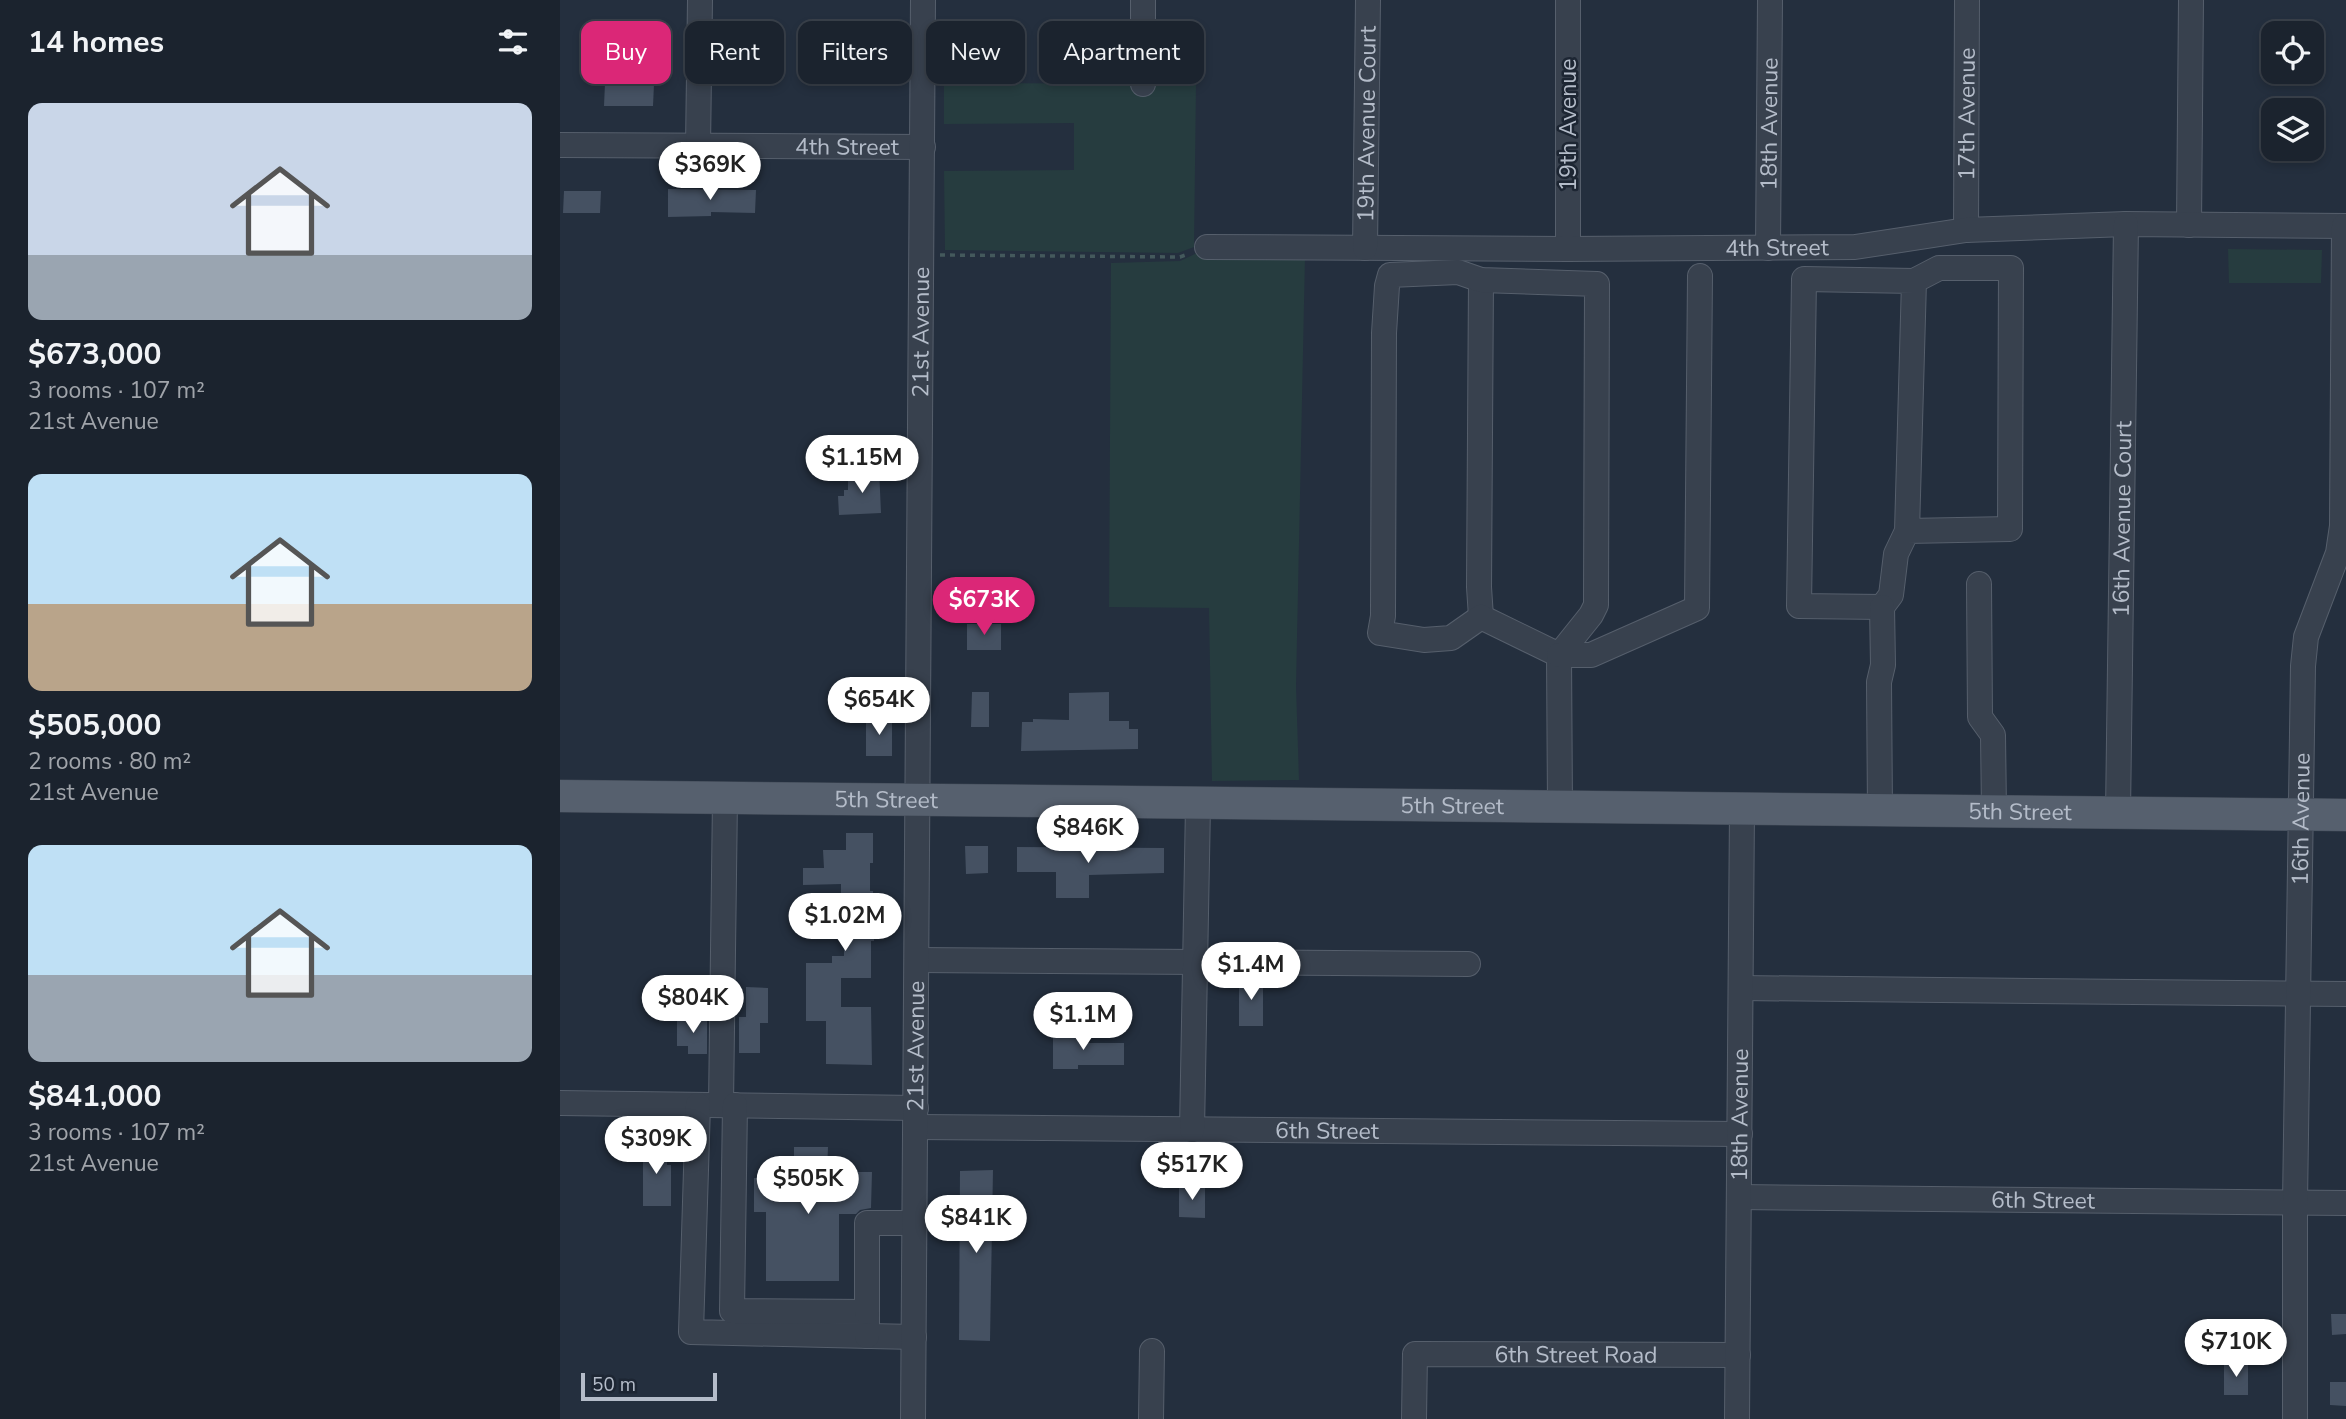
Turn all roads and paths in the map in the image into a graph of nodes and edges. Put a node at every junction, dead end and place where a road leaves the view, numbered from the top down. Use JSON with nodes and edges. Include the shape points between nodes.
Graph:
{"nodes":[{"id":1,"x":700,"y":0,"type":"edge"},
{"id":2,"x":923,"y":0,"type":"edge"},
{"id":3,"x":1143,"y":0,"type":"edge"},
{"id":4,"x":1368,"y":0,"type":"edge"},
{"id":5,"x":1568,"y":0,"type":"edge"},
{"id":6,"x":1770,"y":0,"type":"edge"},
{"id":7,"x":1967,"y":0,"type":"edge"},
{"id":8,"x":2191,"y":0,"type":"edge"},
{"id":9,"x":1143,"y":21,"type":"edge"},
{"id":10,"x":560,"y":145,"type":"edge"},
{"id":11,"x":698,"y":147,"type":"junction"},
{"id":12,"x":923,"y":147,"type":"junction"},
{"id":13,"x":2126,"y":224,"type":"junction"},
{"id":14,"x":2189,"y":225,"type":"junction"},
{"id":15,"x":2345,"y":226,"type":"edge"},
{"id":16,"x":1966,"y":229,"type":"junction"},
{"id":17,"x":1207,"y":247,"type":"joint"},
{"id":18,"x":1364,"y":248,"type":"junction"},
{"id":19,"x":1768,"y":248,"type":"junction"},
{"id":20,"x":1568,"y":249,"type":"junction"},
{"id":21,"x":938,"y":255,"type":"dead end"},
{"id":22,"x":1700,"y":276,"type":"dead end"},
{"id":23,"x":1481,"y":280,"type":"junction"},
{"id":24,"x":1914,"y":281,"type":"junction"},
{"id":25,"x":1907,"y":531,"type":"junction"},
{"id":26,"x":1979,"y":584,"type":"dead end"},
{"id":27,"x":1882,"y":607,"type":"junction"},
{"id":28,"x":1481,"y":617,"type":"junction"},
{"id":29,"x":1559,"y":655,"type":"junction"},
{"id":30,"x":560,"y":796,"type":"edge"},
{"id":31,"x":725,"y":799,"type":"junction"},
{"id":32,"x":918,"y":801,"type":"junction"},
{"id":33,"x":1198,"y":804,"type":"junction"},
{"id":34,"x":1560,"y":807,"type":"junction"},
{"id":35,"x":1742,"y":810,"type":"junction"},
{"id":36,"x":1880,"y":811,"type":"junction"},
{"id":37,"x":1994,"y":811,"type":"junction"},
{"id":38,"x":2118,"y":813,"type":"junction"},
{"id":39,"x":2300,"y":814,"type":"junction"},
{"id":40,"x":2346,"y":816,"type":"edge"},
{"id":41,"x":917,"y":960,"type":"junction"},
{"id":42,"x":1196,"y":962,"type":"junction"},
{"id":43,"x":1468,"y":964,"type":"dead end"},
{"id":44,"x":1741,"y":988,"type":"junction"},
{"id":45,"x":2299,"y":993,"type":"junction"},
{"id":46,"x":2346,"y":994,"type":"edge"},
{"id":47,"x":560,"y":1103,"type":"edge"},
{"id":48,"x":718,"y":1105,"type":"junction"},
{"id":49,"x":916,"y":1117,"type":"junction"},
{"id":50,"x":1192,"y":1130,"type":"junction"},
{"id":51,"x":1740,"y":1134,"type":"junction"},
{"id":52,"x":1740,"y":1197,"type":"junction"},
{"id":53,"x":2295,"y":1202,"type":"junction"},
{"id":54,"x":2346,"y":1203,"type":"edge"},
{"id":55,"x":733,"y":1219,"type":"junction"},
{"id":56,"x":693,"y":1220,"type":"junction"},
{"id":57,"x":915,"y":1223,"type":"junction"},
{"id":58,"x":732,"y":1311,"type":"junction"},
{"id":59,"x":867,"y":1324,"type":"junction"},
{"id":60,"x":691,"y":1332,"type":"junction"},
{"id":61,"x":914,"y":1337,"type":"junction"},
{"id":62,"x":1152,"y":1351,"type":"dead end"},
{"id":63,"x":1738,"y":1355,"type":"junction"},
{"id":64,"x":913,"y":1419,"type":"edge"},
{"id":65,"x":1151,"y":1419,"type":"edge"},
{"id":66,"x":1415,"y":1419,"type":"edge"},
{"id":67,"x":1737,"y":1419,"type":"edge"},
{"id":68,"x":2295,"y":1419,"type":"edge"}],
"edges":[{"from":1,"to":11,"type":"street"},
{"from":2,"to":12,"type":"street","name":"21st Avenue"},
{"from":3,"to":9,"type":"street"},
{"from":4,"to":18,"type":"street","name":"19th Avenue Court"},
{"from":5,"to":20,"type":"street","name":"19th Avenue"},
{"from":6,"to":19,"type":"street","name":"18th Avenue"},
{"from":7,"to":16,"type":"street","name":"17th Avenue"},
{"from":8,"to":14,"type":"street"},
{"from":10,"to":11,"type":"street","name":"4th Street"},
{"from":11,"to":12,"type":"street","name":"4th Street"},
{"from":12,"to":32,"type":"street","name":"21st Avenue"},
{"from":13,"to":14,"type":"street","name":"4th Street"},
{"from":13,"to":16,"type":"street","name":"4th Street"},
{"from":13,"to":38,"type":"street","name":"16th Avenue Court"},
{"from":14,"to":15,"type":"street","name":"4th Street"},
{"from":15,"to":39,"type":"street","name":"16th Avenue","via":[[2342,526],[2338,554],[2306,637]]},
{"from":16,"to":19,"type":"street","name":"4th Street","via":[[1855,247]]},
{"from":17,"to":18,"type":"street","name":"4th Street"},
{"from":17,"to":21,"type":"path","via":[[1180,257]]},
{"from":18,"to":20,"type":"street","name":"4th Street"},
{"from":19,"to":20,"type":"street","name":"4th Street"},
{"from":22,"to":29,"type":"street","via":[[1697,608],[1591,655]]},
{"from":23,"to":28,"type":"street"},
{"from":23,"to":28,"type":"street","via":[[1458,272],[1390,275],[1384,333],[1380,633],[1424,640],[1451,638]]},
{"from":23,"to":29,"type":"street","via":[[1597,284],[1596,605]]},
{"from":24,"to":25,"type":"street"},
{"from":24,"to":25,"type":"street","via":[[1939,268],[2011,268],[2010,529]]},
{"from":24,"to":27,"type":"street","via":[[1804,279],[1799,606]]},
{"from":25,"to":27,"type":"street","via":[[1896,554],[1891,595]]},
{"from":26,"to":37,"type":"street","via":[[1980,717],[1993,735]]},
{"from":27,"to":36,"type":"street"},
{"from":28,"to":29,"type":"street"},
{"from":29,"to":34,"type":"street"},
{"from":30,"to":31,"type":"main road","name":"5th Street"},
{"from":31,"to":32,"type":"main road","name":"5th Street"},
{"from":31,"to":48,"type":"street"},
{"from":32,"to":33,"type":"main road","name":"5th Street"},
{"from":32,"to":41,"type":"street","name":"21st Avenue"},
{"from":33,"to":34,"type":"main road","name":"5th Street"},
{"from":33,"to":42,"type":"street"},
{"from":34,"to":35,"type":"main road","name":"5th Street"},
{"from":35,"to":36,"type":"main road","name":"5th Street"},
{"from":35,"to":44,"type":"street","name":"18th Avenue"},
{"from":36,"to":37,"type":"main road","name":"5th Street"},
{"from":37,"to":38,"type":"main road","name":"5th Street"},
{"from":38,"to":39,"type":"main road","name":"5th Street"},
{"from":39,"to":40,"type":"main road","name":"5th Street"},
{"from":39,"to":45,"type":"street","name":"16th Avenue"},
{"from":41,"to":42,"type":"street"},
{"from":41,"to":49,"type":"street","name":"21st Avenue"},
{"from":42,"to":43,"type":"street"},
{"from":42,"to":50,"type":"street"},
{"from":44,"to":45,"type":"street"},
{"from":44,"to":51,"type":"street","name":"18th Avenue"},
{"from":45,"to":46,"type":"street"},
{"from":45,"to":53,"type":"street","name":"16th Avenue"},
{"from":47,"to":48,"type":"street","name":"6th Street"},
{"from":48,"to":49,"type":"street","name":"6th Street"},
{"from":48,"to":55,"type":"street"},
{"from":48,"to":56,"type":"street"},
{"from":49,"to":50,"type":"street","name":"6th Street"},
{"from":49,"to":57,"type":"street","name":"21st Avenue"},
{"from":50,"to":51,"type":"street","name":"6th Street"},
{"from":51,"to":52,"type":"street","name":"18th Avenue"},
{"from":52,"to":53,"type":"street","name":"6th Street"},
{"from":52,"to":63,"type":"street","name":"18th Avenue"},
{"from":53,"to":54,"type":"street","name":"6th Street"},
{"from":53,"to":68,"type":"street","name":"16th Avenue"},
{"from":55,"to":56,"type":"street"},
{"from":55,"to":58,"type":"street"},
{"from":56,"to":60,"type":"street"},
{"from":57,"to":59,"type":"street","via":[[867,1223]]},
{"from":57,"to":61,"type":"street","name":"21st Avenue"},
{"from":58,"to":59,"type":"street"},
{"from":58,"to":60,"type":"street"},
{"from":59,"to":60,"type":"street"},
{"from":59,"to":61,"type":"street"},
{"from":61,"to":64,"type":"street","name":"21st Avenue"},
{"from":62,"to":65,"type":"street"},
{"from":63,"to":66,"type":"street","name":"6th Street Road","via":[[1415,1354]]},
{"from":63,"to":67,"type":"street","name":"18th Avenue"}]}
